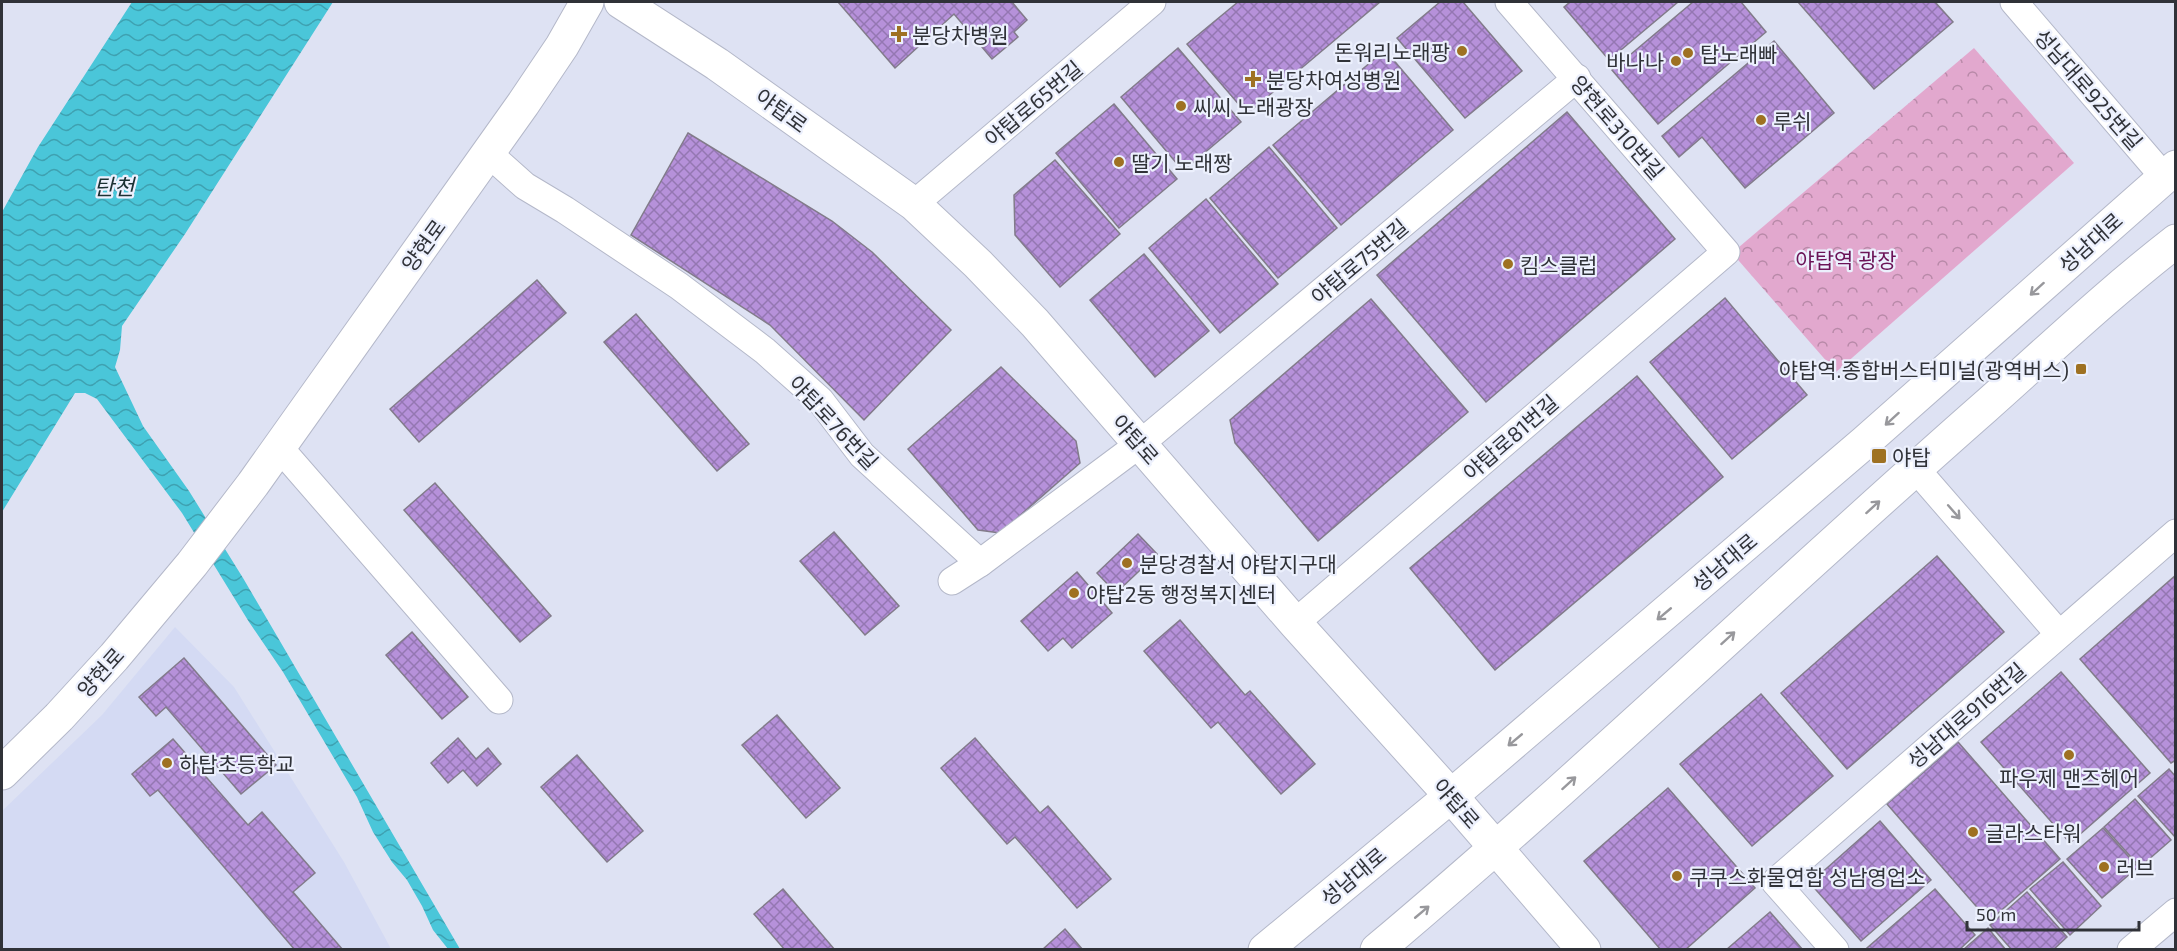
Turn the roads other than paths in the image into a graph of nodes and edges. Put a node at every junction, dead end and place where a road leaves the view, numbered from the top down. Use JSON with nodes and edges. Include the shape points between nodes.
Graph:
{"nodes":[{"id":1,"x":587,"y":2,"type":"edge"},
{"id":2,"x":621,"y":2,"type":"edge"},
{"id":3,"x":1152,"y":2,"type":"edge"},
{"id":4,"x":1509,"y":2,"type":"edge"},
{"id":5,"x":2014,"y":2,"type":"edge"},
{"id":6,"x":1577,"y":78,"type":"junction"},
{"id":7,"x":488,"y":153,"type":"junction"},
{"id":8,"x":2170,"y":172,"type":"edge"},
{"id":9,"x":914,"y":204,"type":"junction"},
{"id":10,"x":2175,"y":242,"type":"edge"},
{"id":11,"x":1726,"y":252,"type":"joint"},
{"id":12,"x":1141,"y":443,"type":"junction"},
{"id":13,"x":278,"y":446,"type":"junction"},
{"id":14,"x":1915,"y":468,"type":"junction"},
{"id":15,"x":2175,"y":533,"type":"edge"},
{"id":16,"x":980,"y":563,"type":"junction"},
{"id":17,"x":952,"y":581,"type":"dead end"},
{"id":18,"x":1296,"y":623,"type":"junction"},
{"id":19,"x":2059,"y":634,"type":"junction"},
{"id":20,"x":499,"y":700,"type":"dead end"},
{"id":21,"x":2,"y":773,"type":"edge"},
{"id":22,"x":1451,"y":796,"type":"junction"},
{"id":23,"x":1497,"y":849,"type":"junction"},
{"id":24,"x":2175,"y":912,"type":"edge"},
{"id":25,"x":1265,"y":950,"type":"edge"},
{"id":26,"x":1377,"y":950,"type":"edge"},
{"id":27,"x":1584,"y":950,"type":"edge"},
{"id":28,"x":1835,"y":950,"type":"edge"},
{"id":29,"x":2131,"y":950,"type":"edge"}],
"edges":[{"from":1,"to":7,"type":"main road","name":"양현로","via":[[562,46]]},
{"from":2,"to":9,"type":"main road","name":"야탑로","via":[[717,64]]},
{"from":3,"to":9,"type":"street","name":"야탑로65번길"},
{"from":4,"to":6,"type":"street","name":"양현로310번길"},
{"from":5,"to":8,"type":"street","name":"성남대로925번길"},
{"from":6,"to":11,"type":"street","name":"양현로310번길"},
{"from":6,"to":12,"type":"street","name":"야탑로75번길"},
{"from":7,"to":13,"type":"main road","name":"양현로"},
{"from":7,"to":16,"type":"street","name":"야탑로76번길","via":[[525,186],[679,286],[765,351],[820,400],[862,455]]},
{"from":8,"to":22,"type":"main road","name":"성남대로","one_way":true,"via":[[1866,442]]},
{"from":9,"to":12,"type":"main road","name":"야탑로","via":[[1027,314]]},
{"from":10,"to":14,"type":"main road","via":[[2114,291]]},
{"from":11,"to":18,"type":"street","name":"야탑로81번길"},
{"from":12,"to":16,"type":"street"},
{"from":12,"to":18,"type":"main road","name":"야탑로"},
{"from":13,"to":20,"type":"street"},
{"from":13,"to":21,"type":"main road","name":"양현로","via":[[192,564],[114,657]]},
{"from":14,"to":19,"type":"street","one_way":true},
{"from":23,"to":14,"type":"main road","one_way":true},
{"from":15,"to":19,"type":"street"},
{"from":16,"to":17,"type":"street"},
{"from":18,"to":22,"type":"main road","name":"야탑로"},
{"from":19,"to":28,"type":"street","name":"성남대로916번길","via":[[1775,882]]},
{"from":22,"to":23,"type":"main road","name":"야탑로"},
{"from":22,"to":25,"type":"main road","name":"성남대로"},
{"from":26,"to":23,"type":"main road","one_way":true},
{"from":23,"to":27,"type":"main road","name":"야탑로"},
{"from":24,"to":29,"type":"street"}]}
